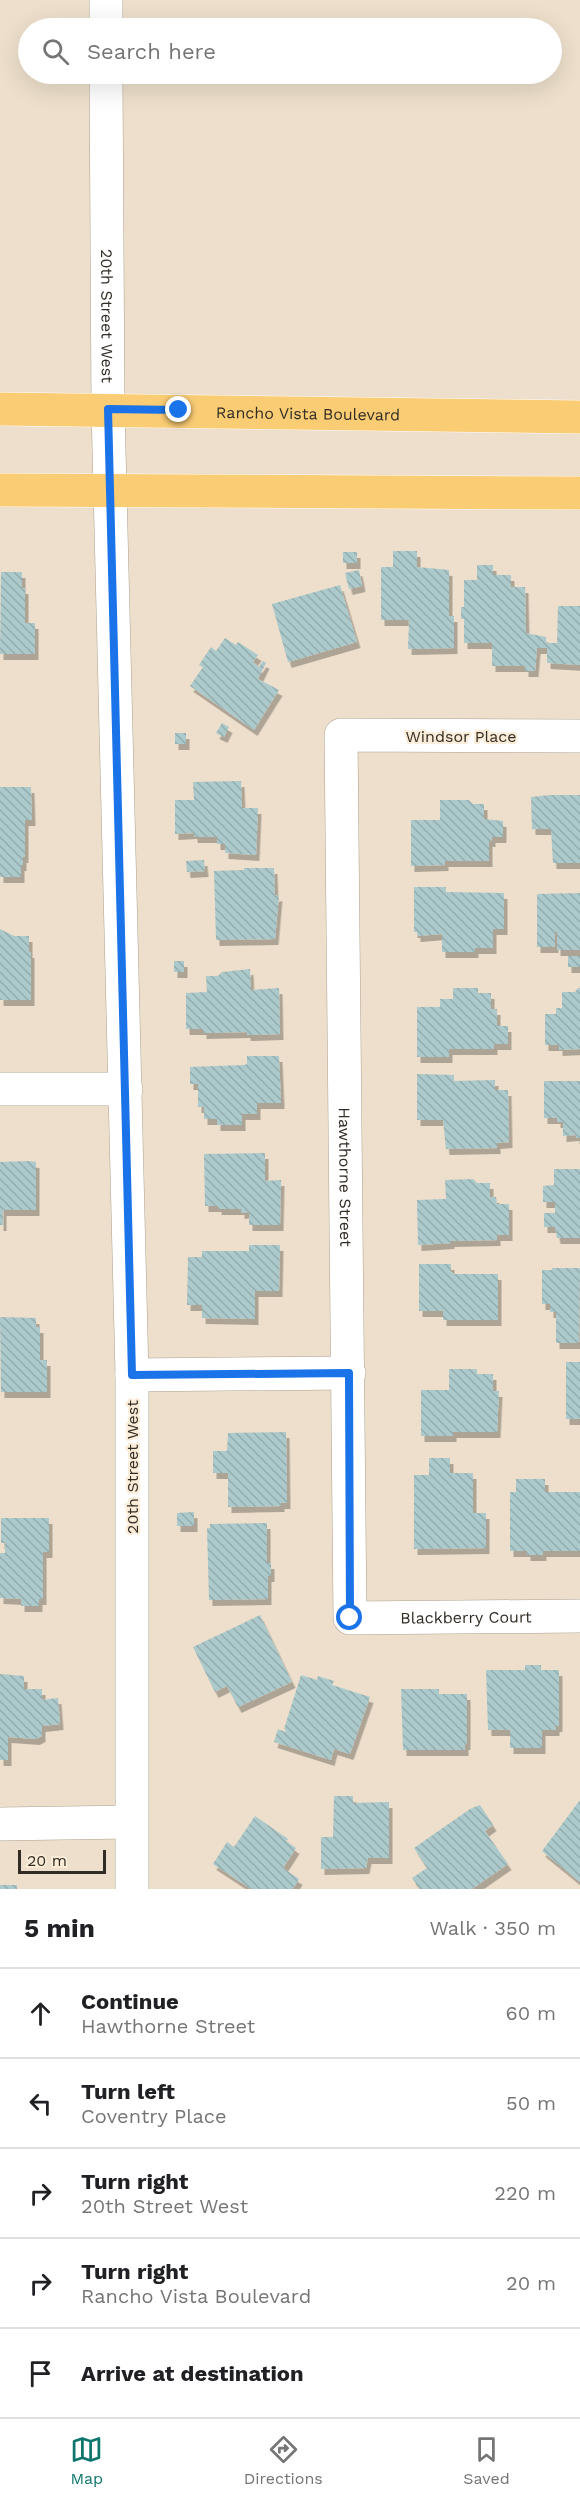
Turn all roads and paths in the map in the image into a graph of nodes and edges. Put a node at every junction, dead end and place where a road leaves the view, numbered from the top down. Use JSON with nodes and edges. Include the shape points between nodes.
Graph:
{"nodes":[{"id":1,"x":106,"y":0,"type":"edge"},
{"id":2,"x":106,"y":18,"type":"edge"},
{"id":3,"x":106,"y":84,"type":"edge"},
{"id":4,"x":0,"y":409,"type":"edge"},
{"id":5,"x":108,"y":409,"type":"junction"},
{"id":6,"x":580,"y":417,"type":"edge"},
{"id":7,"x":0,"y":490,"type":"edge"},
{"id":8,"x":110,"y":490,"type":"junction"},
{"id":9,"x":580,"y":493,"type":"edge"},
{"id":10,"x":341,"y":735,"type":"joint"},
{"id":11,"x":580,"y":736,"type":"edge"},
{"id":12,"x":0,"y":1089,"type":"edge"},
{"id":13,"x":126,"y":1089,"type":"junction"},
{"id":14,"x":349,"y":1373,"type":"junction"},
{"id":15,"x":132,"y":1375,"type":"junction"},
{"id":16,"x":580,"y":1616,"type":"edge"},
{"id":17,"x":350,"y":1618,"type":"joint"},
{"id":18,"x":131,"y":1822,"type":"junction"},
{"id":19,"x":0,"y":1824,"type":"edge"},
{"id":20,"x":132,"y":1889,"type":"edge"}],
"edges":[{"from":1,"to":2,"type":"street"},
{"from":3,"to":5,"type":"street","name":"20th Street West"},
{"from":4,"to":5,"type":"main road","name":"Rancho Vista Boulevard"},
{"from":5,"to":6,"type":"main road","name":"Rancho Vista Boulevard"},
{"from":5,"to":8,"type":"street","name":"20th Street West"},
{"from":7,"to":8,"type":"main road"},
{"from":8,"to":9,"type":"main road"},
{"from":8,"to":13,"type":"street","name":"20th Street West"},
{"from":10,"to":11,"type":"street","name":"Windsor Place"},
{"from":10,"to":14,"type":"street","name":"Hawthorne Street"},
{"from":12,"to":13,"type":"street"},
{"from":13,"to":15,"type":"street","name":"20th Street West"},
{"from":14,"to":15,"type":"street"},
{"from":14,"to":17,"type":"street","name":"Hawthorne Street"},
{"from":15,"to":18,"type":"street","name":"20th Street West"},
{"from":16,"to":17,"type":"street","name":"Blackberry Court"},
{"from":18,"to":19,"type":"street"},
{"from":18,"to":20,"type":"street","name":"20th Street West"}]}
